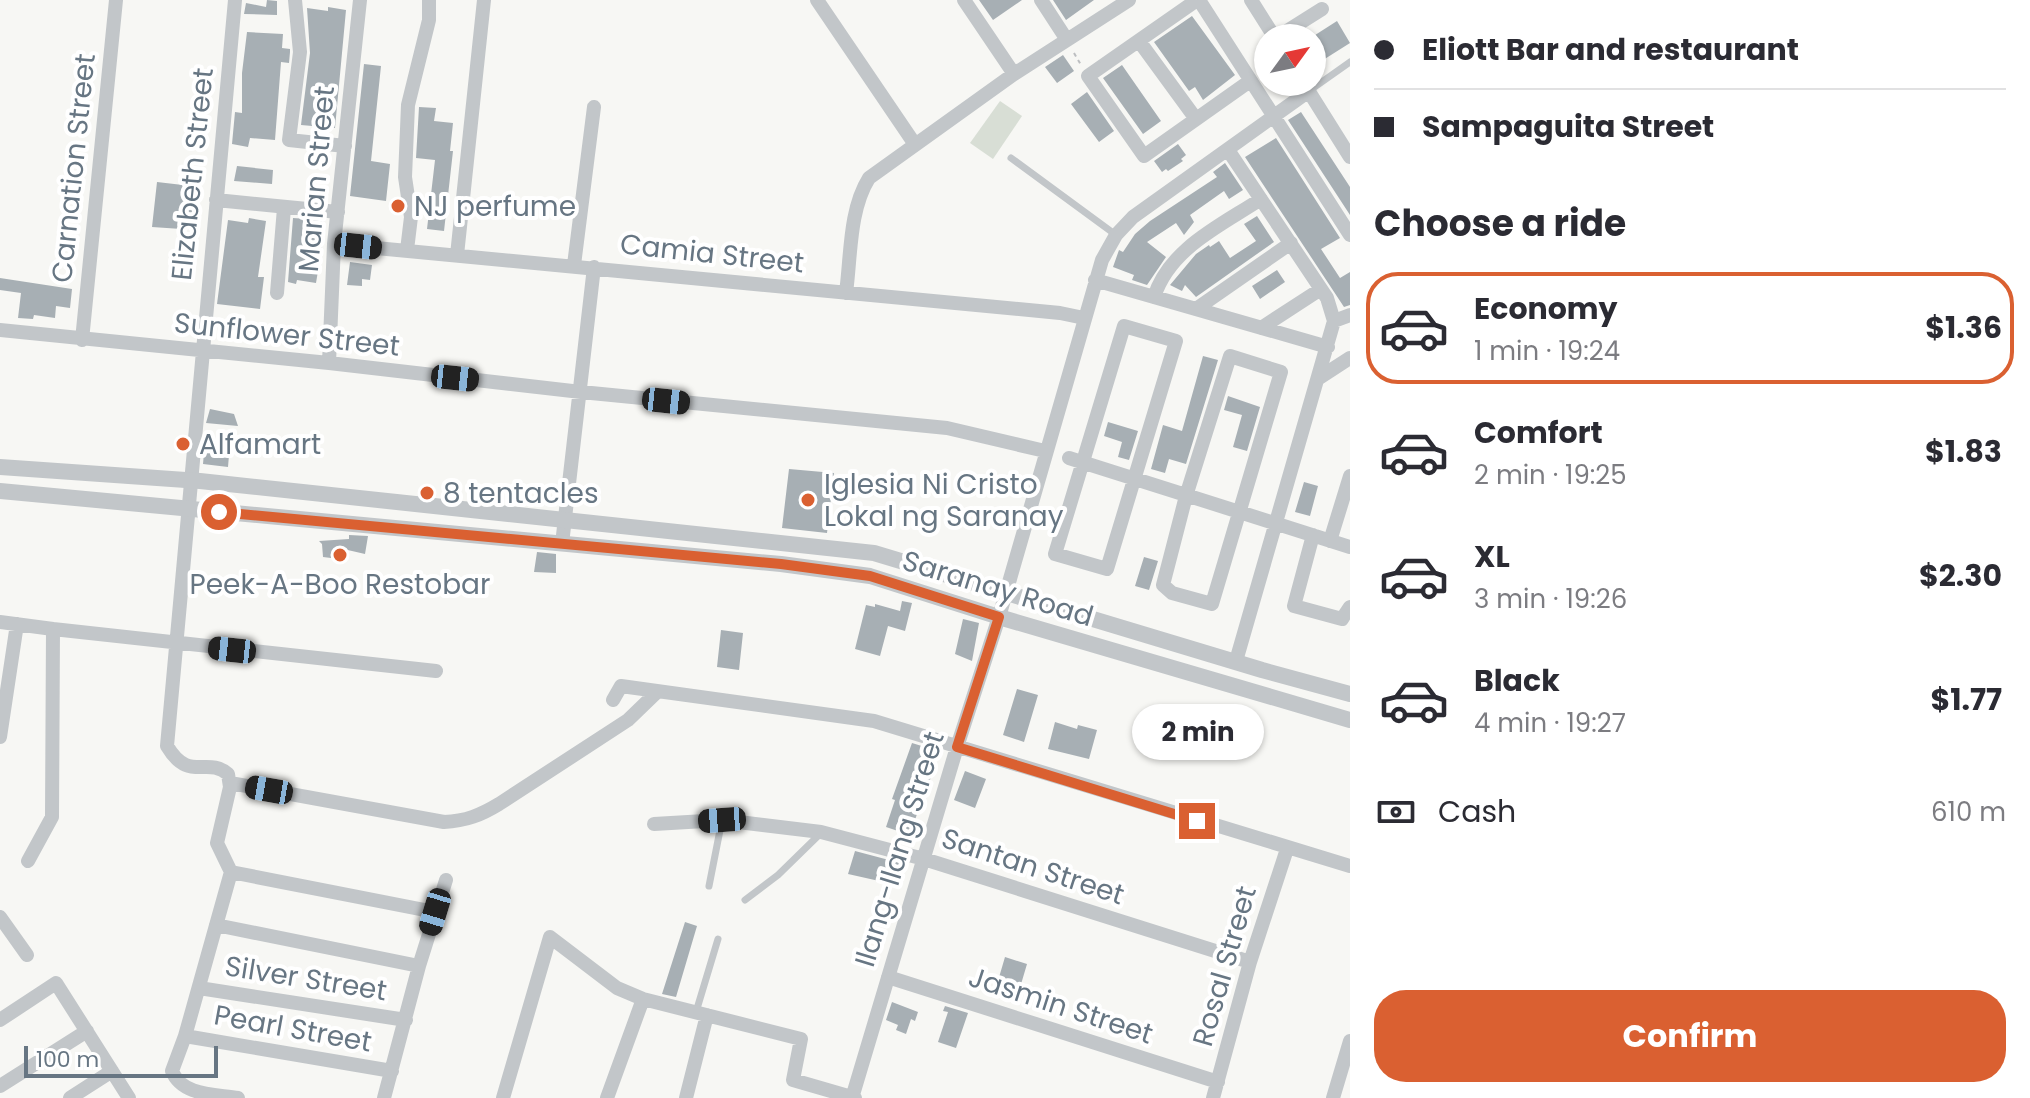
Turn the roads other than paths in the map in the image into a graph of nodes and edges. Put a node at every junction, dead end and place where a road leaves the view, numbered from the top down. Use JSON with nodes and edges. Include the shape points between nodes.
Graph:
{"nodes":[{"id":1,"x":116,"y":0,"type":"edge"},
{"id":2,"x":235,"y":0,"type":"edge"},
{"id":3,"x":295,"y":0,"type":"edge"},
{"id":4,"x":360,"y":0,"type":"edge"},
{"id":5,"x":429,"y":0,"type":"edge"},
{"id":6,"x":484,"y":0,"type":"edge"},
{"id":7,"x":817,"y":0,"type":"edge"},
{"id":8,"x":964,"y":0,"type":"edge"},
{"id":9,"x":1041,"y":0,"type":"edge"},
{"id":10,"x":1198,"y":0,"type":"edge"},
{"id":11,"x":1251,"y":0,"type":"edge"},
{"id":12,"x":1121,"y":2,"type":"edge"},
{"id":13,"x":1322,"y":9,"type":"dead end"},
{"id":14,"x":1267,"y":24,"type":"edge"},
{"id":15,"x":1298,"y":24,"type":"edge"},
{"id":16,"x":1067,"y":40,"type":"junction"},
{"id":17,"x":1139,"y":41,"type":"junction"},
{"id":18,"x":1350,"y":62,"type":"edge"},
{"id":19,"x":1014,"y":74,"type":"junction"},
{"id":20,"x":1326,"y":75,"type":"edge"},
{"id":21,"x":1250,"y":81,"type":"junction"},
{"id":22,"x":1299,"y":96,"type":"edge"},
{"id":23,"x":1312,"y":96,"type":"edge"},
{"id":24,"x":594,"y":107,"type":"dead end"},
{"id":25,"x":1273,"y":117,"type":"junction"},
{"id":26,"x":1196,"y":119,"type":"junction"},
{"id":27,"x":914,"y":143,"type":"junction"},
{"id":28,"x":345,"y":146,"type":"junction"},
{"id":29,"x":1228,"y":150,"type":"junction"},
{"id":30,"x":1350,"y":157,"type":"edge"},
{"id":31,"x":1011,"y":158,"type":"dead end"},
{"id":32,"x":1261,"y":199,"type":"junction"},
{"id":33,"x":216,"y":200,"type":"junction"},
{"id":34,"x":284,"y":208,"type":"junction"},
{"id":35,"x":338,"y":212,"type":"junction"},
{"id":36,"x":1116,"y":235,"type":"junction"},
{"id":37,"x":1350,"y":235,"type":"edge"},
{"id":38,"x":1291,"y":243,"type":"junction"},
{"id":39,"x":334,"y":244,"type":"junction"},
{"id":40,"x":407,"y":250,"type":"junction"},
{"id":41,"x":457,"y":255,"type":"junction"},
{"id":42,"x":574,"y":265,"type":"junction"},
{"id":43,"x":594,"y":267,"type":"junction"},
{"id":44,"x":1095,"y":280,"type":"junction"},
{"id":45,"x":1321,"y":289,"type":"junction"},
{"id":46,"x":277,"y":293,"type":"dead end"},
{"id":47,"x":846,"y":293,"type":"junction"},
{"id":48,"x":1154,"y":297,"type":"junction"},
{"id":49,"x":1196,"y":309,"type":"junction"},
{"id":50,"x":1350,"y":315,"type":"edge"},
{"id":51,"x":1084,"y":318,"type":"junction"},
{"id":52,"x":1334,"y":321,"type":"junction"},
{"id":53,"x":1261,"y":328,"type":"junction"},
{"id":54,"x":0,"y":330,"type":"edge"},
{"id":55,"x":82,"y":340,"type":"junction"},
{"id":56,"x":1328,"y":347,"type":"junction"},
{"id":57,"x":201,"y":352,"type":"junction"},
{"id":58,"x":1350,"y":358,"type":"edge"},
{"id":59,"x":329,"y":363,"type":"junction"},
{"id":60,"x":1319,"y":378,"type":"junction"},
{"id":61,"x":581,"y":392,"type":"junction"},
{"id":62,"x":1045,"y":451,"type":"junction"},
{"id":63,"x":1076,"y":460,"type":"junction"},
{"id":64,"x":0,"y":467,"type":"edge"},
{"id":65,"x":1350,"y":476,"type":"edge"},
{"id":66,"x":1134,"y":479,"type":"junction"},
{"id":67,"x":190,"y":480,"type":"junction"},
{"id":68,"x":0,"y":491,"type":"edge"},
{"id":69,"x":1186,"y":496,"type":"junction"},
{"id":70,"x":187,"y":509,"type":"junction"},
{"id":71,"x":1238,"y":512,"type":"junction"},
{"id":72,"x":566,"y":522,"type":"junction"},
{"id":73,"x":1277,"y":524,"type":"junction"},
{"id":74,"x":1313,"y":535,"type":"junction"},
{"id":75,"x":1330,"y":541,"type":"junction"},
{"id":76,"x":562,"y":544,"type":"junction"},
{"id":77,"x":1350,"y":547,"type":"edge"},
{"id":78,"x":1006,"y":593,"type":"junction"},
{"id":79,"x":1350,"y":607,"type":"edge"},
{"id":80,"x":999,"y":617,"type":"junction"},
{"id":81,"x":0,"y":622,"type":"edge"},
{"id":82,"x":17,"y":624,"type":"junction"},
{"id":83,"x":53,"y":629,"type":"junction"},
{"id":84,"x":174,"y":644,"type":"junction"},
{"id":85,"x":1236,"y":661,"type":"junction"},
{"id":86,"x":436,"y":671,"type":"dead end"},
{"id":87,"x":657,"y":692,"type":"junction"},
{"id":88,"x":1350,"y":694,"type":"edge"},
{"id":89,"x":613,"y":700,"type":"dead end"},
{"id":90,"x":1350,"y":720,"type":"edge"},
{"id":91,"x":0,"y":737,"type":"edge"},
{"id":92,"x":957,"y":747,"type":"junction"},
{"id":93,"x":230,"y":783,"type":"junction"},
{"id":94,"x":722,"y":820,"type":"junction"},
{"id":95,"x":654,"y":824,"type":"dead end"},
{"id":96,"x":821,"y":832,"type":"junction"},
{"id":97,"x":1287,"y":849,"type":"junction"},
{"id":98,"x":924,"y":859,"type":"junction"},
{"id":99,"x":28,"y":861,"type":"dead end"},
{"id":100,"x":1350,"y":866,"type":"edge"},
{"id":101,"x":231,"y":872,"type":"junction"},
{"id":102,"x":446,"y":880,"type":"dead end"},
{"id":103,"x":709,"y":886,"type":"dead end"},
{"id":104,"x":745,"y":900,"type":"dead end"},
{"id":105,"x":435,"y":912,"type":"junction"},
{"id":106,"x":1,"y":919,"type":"edge"},
{"id":107,"x":216,"y":925,"type":"junction"},
{"id":108,"x":718,"y":939,"type":"dead end"},
{"id":109,"x":27,"y":955,"type":"dead end"},
{"id":110,"x":1250,"y":962,"type":"junction"},
{"id":111,"x":419,"y":966,"type":"junction"},
{"id":112,"x":888,"y":977,"type":"junction"},
{"id":113,"x":199,"y":988,"type":"junction"},
{"id":114,"x":643,"y":999,"type":"junction"},
{"id":115,"x":701,"y":1013,"type":"junction"},
{"id":116,"x":0,"y":1020,"type":"edge"},
{"id":117,"x":406,"y":1020,"type":"junction"},
{"id":118,"x":87,"y":1031,"type":"junction"},
{"id":119,"x":185,"y":1036,"type":"junction"},
{"id":120,"x":1350,"y":1041,"type":"edge"},
{"id":121,"x":112,"y":1071,"type":"junction"},
{"id":122,"x":392,"y":1071,"type":"junction"},
{"id":123,"x":1218,"y":1082,"type":"junction"},
{"id":124,"x":0,"y":1086,"type":"edge"},
{"id":125,"x":70,"y":1098,"type":"edge"},
{"id":126,"x":129,"y":1098,"type":"edge"},
{"id":127,"x":238,"y":1098,"type":"edge"},
{"id":128,"x":384,"y":1098,"type":"edge"},
{"id":129,"x":503,"y":1098,"type":"edge"},
{"id":130,"x":607,"y":1098,"type":"edge"},
{"id":131,"x":686,"y":1098,"type":"edge"},
{"id":132,"x":853,"y":1098,"type":"edge"},
{"id":133,"x":1213,"y":1098,"type":"edge"},
{"id":134,"x":1333,"y":1098,"type":"edge"}],
"edges":[{"from":1,"to":55,"type":"street","name":"Carnation Street"},
{"from":2,"to":33,"type":"street","name":"Elizabeth Street"},
{"from":3,"to":28,"type":"street","via":[[300,52],[289,140]]},
{"from":4,"to":28,"type":"street","name":"Marian Street"},
{"from":5,"to":40,"type":"street","via":[[408,105]]},
{"from":6,"to":41,"type":"street"},
{"from":7,"to":27,"type":"street"},
{"from":8,"to":19,"type":"street"},
{"from":9,"to":16,"type":"street"},
{"from":10,"to":17,"type":"street"},
{"from":10,"to":21,"type":"street"},
{"from":11,"to":14,"type":"street"},
{"from":12,"to":16,"type":"street"},
{"from":13,"to":15,"type":"street"},
{"from":16,"to":19,"type":"street"},
{"from":17,"to":26,"type":"street"},
{"from":17,"to":26,"type":"street","via":[[1088,76],[1144,156]]},
{"from":18,"to":20,"type":"lane"},
{"from":19,"to":27,"type":"street"},
{"from":21,"to":25,"type":"street"},
{"from":21,"to":26,"type":"street"},
{"from":22,"to":25,"type":"street","name":"Ilang-Ilang Street"},
{"from":23,"to":30,"type":"street"},
{"from":24,"to":42,"type":"street"},
{"from":25,"to":29,"type":"street","name":"Ilang-Ilang Street"},
{"from":25,"to":37,"type":"street"},
{"from":27,"to":47,"type":"street","via":[[877,170],[863,188]]},
{"from":28,"to":35,"type":"street","name":"Marian Street"},
{"from":29,"to":32,"type":"street"},
{"from":29,"to":36,"type":"street","name":"Ilang-Ilang Street","via":[[1143,209]]},
{"from":31,"to":36,"type":"lane"},
{"from":32,"to":38,"type":"street"},
{"from":32,"to":48,"type":"street","via":[[1176,257]]},
{"from":33,"to":34,"type":"street"},
{"from":33,"to":57,"type":"street","name":"Elizabeth Street"},
{"from":34,"to":35,"type":"street"},
{"from":34,"to":46,"type":"street"},
{"from":35,"to":39,"type":"street","name":"Marian Street"},
{"from":36,"to":44,"type":"street","name":"Ilang-Ilang Street"},
{"from":38,"to":45,"type":"street"},
{"from":38,"to":49,"type":"street"},
{"from":39,"to":40,"type":"street","name":"Camia Street"},
{"from":39,"to":59,"type":"street","name":"Marian Street"},
{"from":40,"to":41,"type":"street","name":"Camia Street"},
{"from":41,"to":42,"type":"street","name":"Camia Street"},
{"from":42,"to":43,"type":"street","name":"Camia Street"},
{"from":43,"to":47,"type":"street","name":"Camia Street"},
{"from":43,"to":61,"type":"street"},
{"from":44,"to":48,"type":"street"},
{"from":44,"to":51,"type":"street","name":"Ilang-Ilang Street"},
{"from":45,"to":52,"type":"street"},
{"from":45,"to":53,"type":"street"},
{"from":47,"to":51,"type":"street","name":"Camia Street"},
{"from":48,"to":49,"type":"street"},
{"from":49,"to":53,"type":"street"},
{"from":50,"to":52,"type":"street"},
{"from":51,"to":62,"type":"street","name":"Ilang-Ilang Street"},
{"from":52,"to":56,"type":"street"},
{"from":53,"to":56,"type":"street"},
{"from":54,"to":55,"type":"street","name":"Sunflower Street"},
{"from":55,"to":57,"type":"street","name":"Sunflower Street"},
{"from":56,"to":60,"type":"street"},
{"from":57,"to":59,"type":"street","name":"Sunflower Street"},
{"from":57,"to":67,"type":"street","name":"Elizabeth Street"},
{"from":58,"to":60,"type":"street"},
{"from":59,"to":61,"type":"street","name":"Sunflower Street"},
{"from":60,"to":73,"type":"street"},
{"from":61,"to":62,"type":"street","name":"Sunflower Street","via":[[947,428]]},
{"from":61,"to":72,"type":"street"},
{"from":62,"to":78,"type":"street","name":"Ilang-Ilang Street"},
{"from":63,"to":66,"type":"street"},
{"from":63,"to":66,"type":"street","via":[[1055,554],[1107,569]]},
{"from":63,"to":66,"type":"street","via":[[1124,326],[1176,341]]},
{"from":64,"to":67,"type":"street","name":"Saranay Road"},
{"from":65,"to":75,"type":"street"},
{"from":66,"to":69,"type":"street"},
{"from":67,"to":70,"type":"street","name":"Elizabeth Street"},
{"from":67,"to":72,"type":"street","name":"Saranay Road"},
{"from":68,"to":70,"type":"street","name":"Saranay Road"},
{"from":69,"to":71,"type":"street"},
{"from":69,"to":71,"type":"street","via":[[1163,585],[1172,593],[1212,604]]},
{"from":69,"to":71,"type":"street","via":[[1230,356],[1281,372]]},
{"from":70,"to":76,"type":"street","name":"Saranay Road"},
{"from":70,"to":84,"type":"street","name":"Elizabeth Street"},
{"from":71,"to":73,"type":"street"},
{"from":72,"to":76,"type":"street"},
{"from":72,"to":78,"type":"street","name":"Saranay Road","via":[[874,553]]},
{"from":73,"to":74,"type":"street"},
{"from":73,"to":85,"type":"street"},
{"from":74,"to":75,"type":"street"},
{"from":74,"to":79,"type":"street","via":[[1294,606],[1342,619]]},
{"from":75,"to":77,"type":"street"},
{"from":76,"to":80,"type":"street","name":"Saranay Road","via":[[870,576]]},
{"from":78,"to":80,"type":"street","name":"Ilang-Ilang Street"},
{"from":78,"to":85,"type":"street","name":"Saranay Road"},
{"from":80,"to":90,"type":"street","name":"Saranay Road"},
{"from":80,"to":92,"type":"street","name":"Ilang-Ilang Street"},
{"from":81,"to":82,"type":"street"},
{"from":82,"to":83,"type":"street"},
{"from":82,"to":91,"type":"street"},
{"from":83,"to":84,"type":"street"},
{"from":83,"to":99,"type":"street","via":[[52,817]]},
{"from":84,"to":86,"type":"street"},
{"from":84,"to":93,"type":"street","name":"Elizabeth Street","via":[[167,746],[176,761],[188,766],[223,769]]},
{"from":85,"to":88,"type":"street","name":"Saranay Road"},
{"from":87,"to":89,"type":"street","via":[[621,686]]},
{"from":87,"to":92,"type":"street","via":[[874,721]]},
{"from":87,"to":93,"type":"street","via":[[628,720],[480,816],[463,821],[411,817]]},
{"from":92,"to":97,"type":"street"},
{"from":92,"to":98,"type":"street","name":"Ilang-Ilang Street"},
{"from":93,"to":101,"type":"street","via":[[217,843]]},
{"from":94,"to":95,"type":"street","name":"Santan Street"},
{"from":94,"to":96,"type":"street","name":"Santan Street"},
{"from":94,"to":103,"type":"lane"},
{"from":96,"to":98,"type":"street","name":"Santan Street"},
{"from":96,"to":104,"type":"lane"},
{"from":97,"to":100,"type":"street"},
{"from":97,"to":110,"type":"street","name":"Rosal Street"},
{"from":98,"to":110,"type":"street","name":"Santan Street"},
{"from":98,"to":112,"type":"street","name":"Ilang-Ilang Street"},
{"from":101,"to":105,"type":"street"},
{"from":101,"to":107,"type":"street"},
{"from":102,"to":105,"type":"street"},
{"from":105,"to":111,"type":"street"},
{"from":106,"to":109,"type":"street"},
{"from":107,"to":111,"type":"street"},
{"from":107,"to":113,"type":"street"},
{"from":108,"to":115,"type":"lane"},
{"from":110,"to":123,"type":"street","name":"Rosal Street"},
{"from":111,"to":117,"type":"street"},
{"from":112,"to":123,"type":"street","name":"Jasmin Street"},
{"from":112,"to":132,"type":"street","name":"Ilang-Ilang Street"},
{"from":113,"to":117,"type":"street","name":"Silver Street"},
{"from":113,"to":119,"type":"street"},
{"from":114,"to":115,"type":"street"},
{"from":114,"to":129,"type":"street","via":[[617,988],[550,937]]},
{"from":114,"to":130,"type":"street"},
{"from":115,"to":131,"type":"street"},
{"from":115,"to":132,"type":"street","via":[[801,1039],[793,1080]]},
{"from":116,"to":118,"type":"street","via":[[56,983]]},
{"from":117,"to":122,"type":"street"},
{"from":118,"to":121,"type":"street"},
{"from":118,"to":124,"type":"street"},
{"from":119,"to":122,"type":"street","name":"Pearl Street"},
{"from":119,"to":127,"type":"street","via":[[172,1071],[176,1082]]},
{"from":120,"to":134,"type":"street"},
{"from":121,"to":125,"type":"street"},
{"from":121,"to":126,"type":"street"},
{"from":122,"to":128,"type":"street"},
{"from":123,"to":133,"type":"street","name":"Rosal Street"}]}
